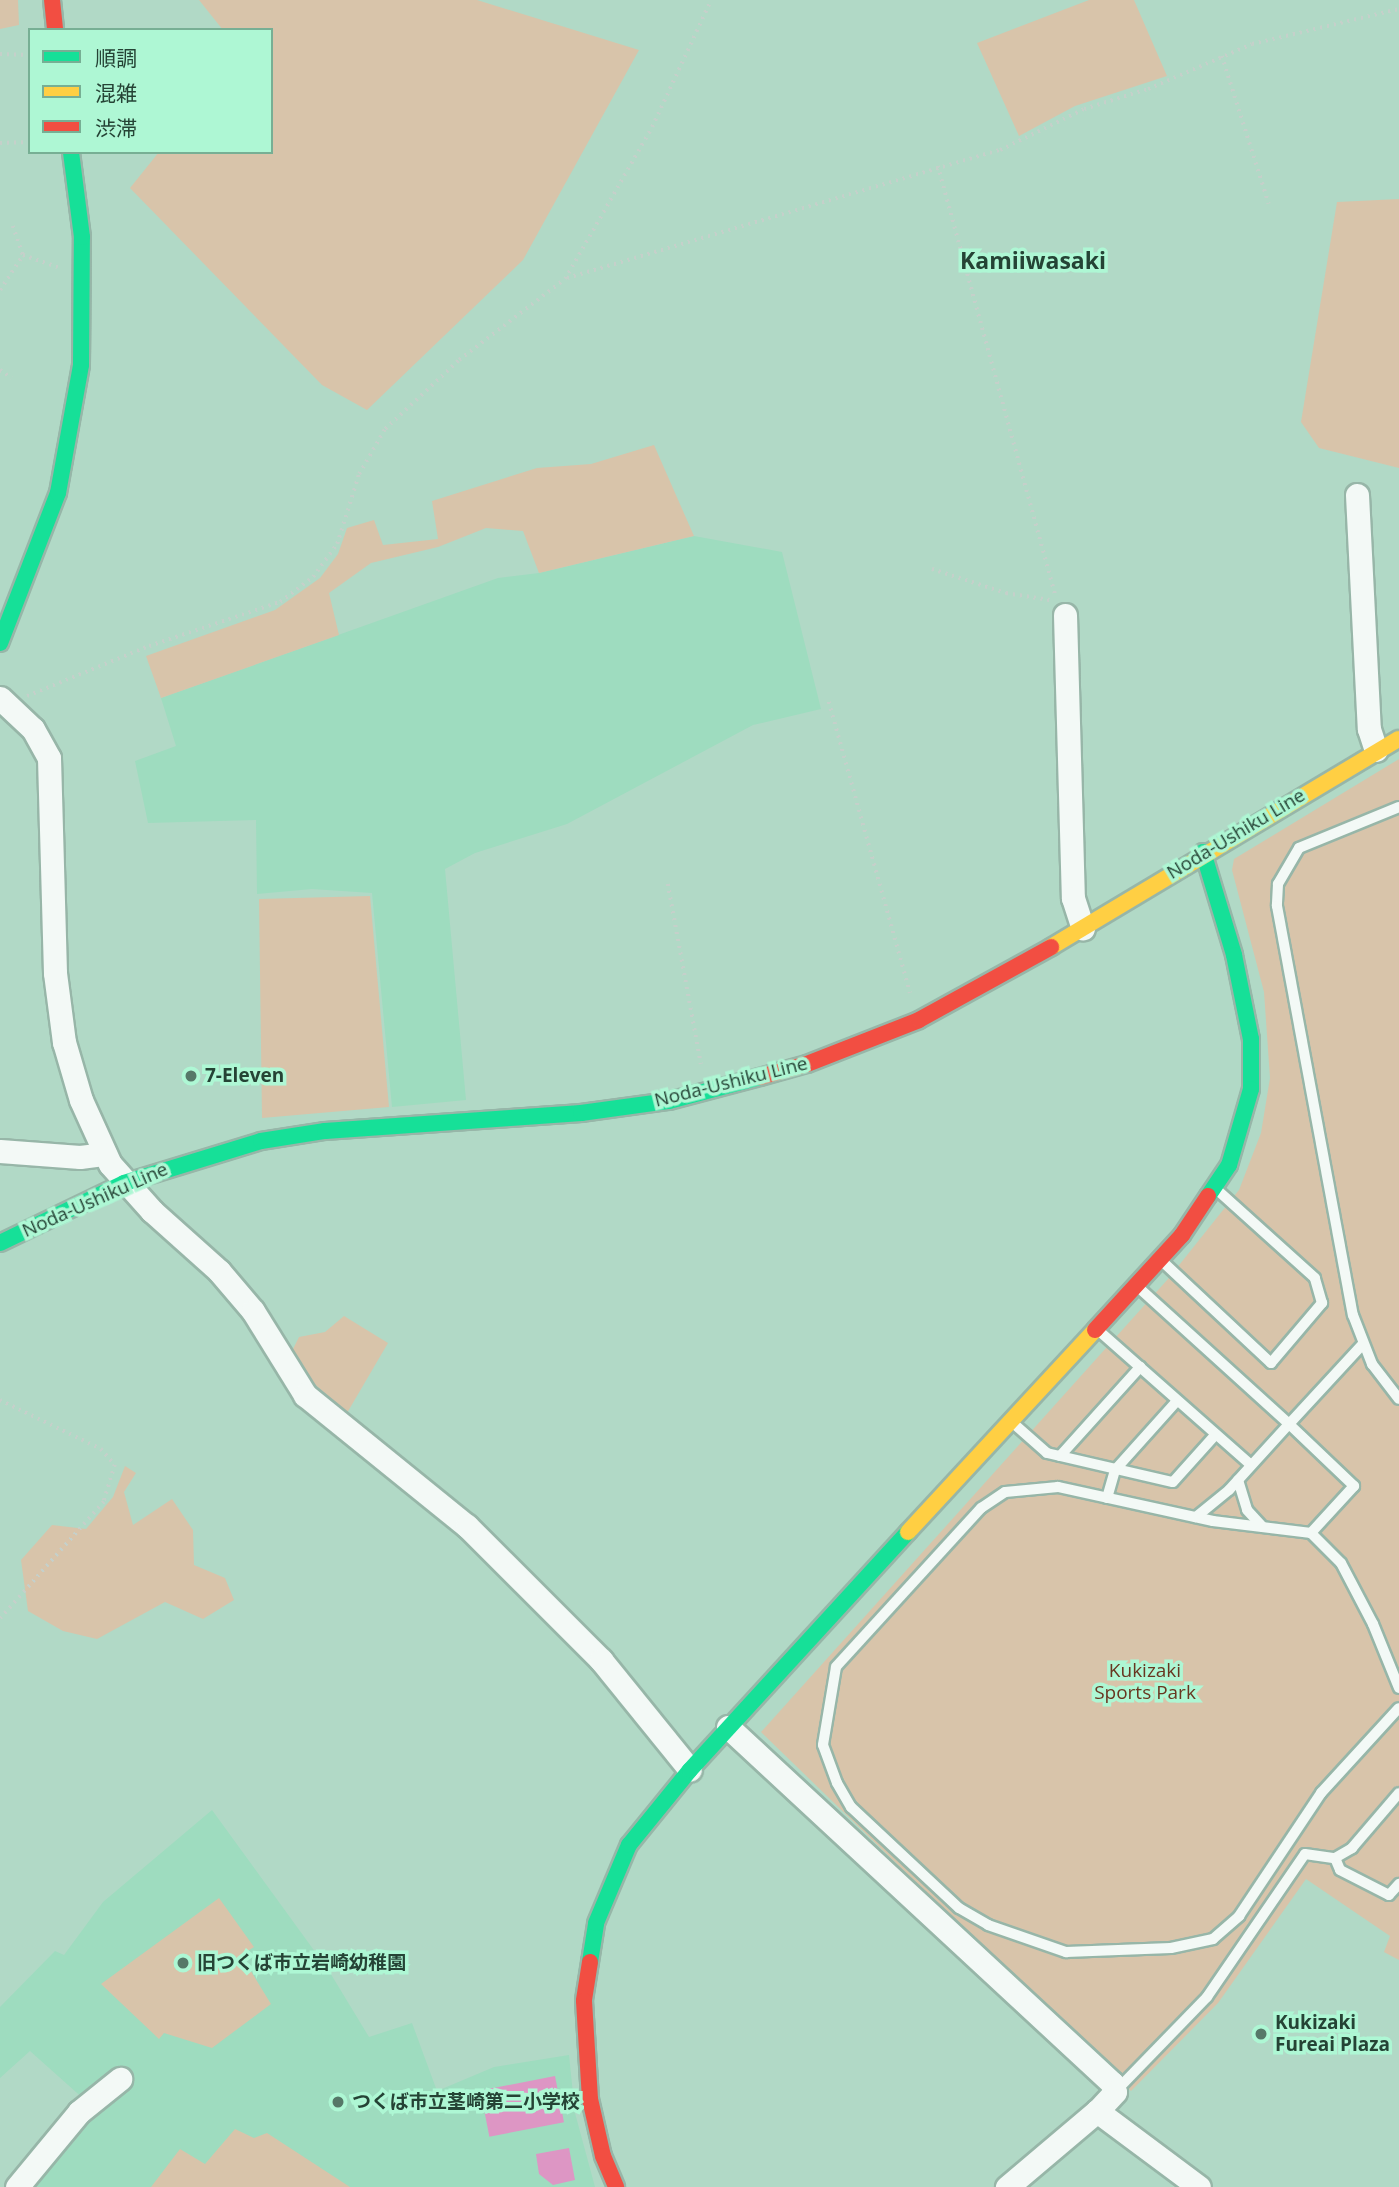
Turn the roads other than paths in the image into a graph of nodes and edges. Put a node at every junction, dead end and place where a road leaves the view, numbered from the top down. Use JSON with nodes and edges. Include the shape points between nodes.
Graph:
{"nodes":[{"id":1,"x":51,"y":0,"type":"edge"},
{"id":2,"x":55,"y":28,"type":"edge"},
{"id":3,"x":71,"y":154,"type":"edge"},
{"id":4,"x":1357,"y":495,"type":"dead end"},
{"id":5,"x":1065,"y":615,"type":"dead end"},
{"id":6,"x":0,"y":643,"type":"edge"},
{"id":7,"x":7,"y":704,"type":"edge"},
{"id":8,"x":1399,"y":739,"type":"edge"},
{"id":9,"x":1376,"y":750,"type":"junction"},
{"id":10,"x":1399,"y":807,"type":"edge"},
{"id":11,"x":1203,"y":852,"type":"junction"},
{"id":12,"x":1083,"y":928,"type":"junction"},
{"id":13,"x":0,"y":1151,"type":"edge"},
{"id":14,"x":105,"y":1154,"type":"junction"},
{"id":15,"x":124,"y":1183,"type":"junction"},
{"id":16,"x":1216,"y":1189,"type":"junction"},
{"id":17,"x":0,"y":1242,"type":"edge"},
{"id":18,"x":1159,"y":1259,"type":"junction"},
{"id":19,"x":1136,"y":1285,"type":"junction"},
{"id":20,"x":1096,"y":1328,"type":"junction"},
{"id":21,"x":1362,"y":1345,"type":"junction"},
{"id":22,"x":1140,"y":1367,"type":"junction"},
{"id":23,"x":1399,"y":1399,"type":"edge"},
{"id":24,"x":1177,"y":1401,"type":"junction"},
{"id":25,"x":1011,"y":1421,"type":"junction"},
{"id":26,"x":1289,"y":1424,"type":"junction"},
{"id":27,"x":1216,"y":1434,"type":"junction"},
{"id":28,"x":1060,"y":1456,"type":"junction"},
{"id":29,"x":1251,"y":1465,"type":"junction"},
{"id":30,"x":1115,"y":1470,"type":"junction"},
{"id":31,"x":1238,"y":1480,"type":"junction"},
{"id":32,"x":1107,"y":1498,"type":"junction"},
{"id":33,"x":1196,"y":1517,"type":"junction"},
{"id":34,"x":1264,"y":1527,"type":"junction"},
{"id":35,"x":1311,"y":1533,"type":"junction"},
{"id":36,"x":1399,"y":1688,"type":"edge"},
{"id":37,"x":1399,"y":1708,"type":"edge"},
{"id":38,"x":729,"y":1727,"type":"junction"},
{"id":39,"x":690,"y":1770,"type":"junction"},
{"id":40,"x":1399,"y":1793,"type":"edge"},
{"id":41,"x":1335,"y":1857,"type":"junction"},
{"id":42,"x":1399,"y":1884,"type":"edge"},
{"id":43,"x":120,"y":2079,"type":"dead end"},
{"id":44,"x":1115,"y":2092,"type":"junction"},
{"id":45,"x":1097,"y":2111,"type":"junction"},
{"id":46,"x":17,"y":2187,"type":"edge"},
{"id":47,"x":616,"y":2187,"type":"edge"},
{"id":48,"x":1007,"y":2187,"type":"edge"},
{"id":49,"x":1199,"y":2187,"type":"edge"}],
"edges":[{"from":1,"to":2,"type":"main road"},
{"from":3,"to":6,"type":"main road","via":[[82,274],[81,365],[61,480],[34,564]]},
{"from":4,"to":9,"type":"street","via":[[1368,729]]},
{"from":5,"to":12,"type":"street","via":[[1073,898]]},
{"from":7,"to":14,"type":"street","via":[[33,729],[49,758],[55,973],[64,1042],[81,1101]]},
{"from":8,"to":9,"type":"main road","name":"Noda-Ushiku Line"},
{"from":9,"to":11,"type":"main road","name":"Noda-Ushiku Line"},
{"from":10,"to":21,"type":"lane","via":[[1299,848],[1278,884],[1280,920]]},
{"from":11,"to":12,"type":"main road","name":"Noda-Ushiku Line"},
{"from":11,"to":16,"type":"main road","via":[[1249,1014],[1252,1058],[1245,1116]]},
{"from":12,"to":15,"type":"main road","name":"Noda-Ushiku Line","via":[[991,984],[919,1020],[807,1064],[707,1092],[581,1113],[325,1131],[261,1141]]},
{"from":13,"to":14,"type":"street","via":[[80,1157]]},
{"from":14,"to":15,"type":"street"},
{"from":15,"to":17,"type":"main road","name":"Noda-Ushiku Line"},
{"from":15,"to":39,"type":"street","via":[[219,1271],[253,1311],[304,1395],[467,1526],[601,1660]]},
{"from":16,"to":18,"type":"main road"},
{"from":16,"to":18,"type":"lane","via":[[1315,1278],[1322,1303],[1315,1312],[1271,1363]]},
{"from":18,"to":19,"type":"main road"},
{"from":19,"to":20,"type":"main road"},
{"from":19,"to":26,"type":"lane"},
{"from":20,"to":22,"type":"lane"},
{"from":20,"to":25,"type":"main road"},
{"from":21,"to":23,"type":"lane"},
{"from":21,"to":26,"type":"lane"},
{"from":22,"to":24,"type":"lane"},
{"from":22,"to":28,"type":"lane"},
{"from":24,"to":27,"type":"lane"},
{"from":24,"to":30,"type":"lane"},
{"from":25,"to":28,"type":"lane","via":[[1047,1453]]},
{"from":25,"to":38,"type":"main road"},
{"from":26,"to":29,"type":"lane"},
{"from":26,"to":35,"type":"lane","via":[[1354,1486]]},
{"from":27,"to":29,"type":"lane"},
{"from":27,"to":30,"type":"lane","via":[[1173,1482]]},
{"from":28,"to":30,"type":"lane"},
{"from":29,"to":31,"type":"lane"},
{"from":30,"to":32,"type":"lane"},
{"from":31,"to":33,"type":"lane"},
{"from":31,"to":34,"type":"lane","via":[[1247,1510]]},
{"from":32,"to":33,"type":"lane"},
{"from":32,"to":37,"type":"lane","via":[[1058,1487],[1005,1492],[981,1508],[836,1667],[822,1745],[837,1783],[851,1807],[959,1908],[988,1925],[1066,1952],[1171,1948],[1213,1939],[1239,1916],[1321,1793]]},
{"from":33,"to":34,"type":"lane"},
{"from":34,"to":35,"type":"lane"},
{"from":35,"to":36,"type":"lane","via":[[1341,1563]]},
{"from":38,"to":39,"type":"main road"},
{"from":38,"to":44,"type":"street","via":[[1112,2083]]},
{"from":39,"to":47,"type":"main road","via":[[629,1845],[611,1877],[587,1969],[590,2099],[603,2156]]},
{"from":40,"to":41,"type":"lane","via":[[1352,1848]]},
{"from":41,"to":42,"type":"lane","via":[[1340,1870],[1389,1895]]},
{"from":41,"to":44,"type":"lane","via":[[1305,1854],[1207,1997]]},
{"from":43,"to":46,"type":"street","via":[[79,2112]]},
{"from":44,"to":45,"type":"street"},
{"from":45,"to":48,"type":"street"},
{"from":45,"to":49,"type":"street"}]}
